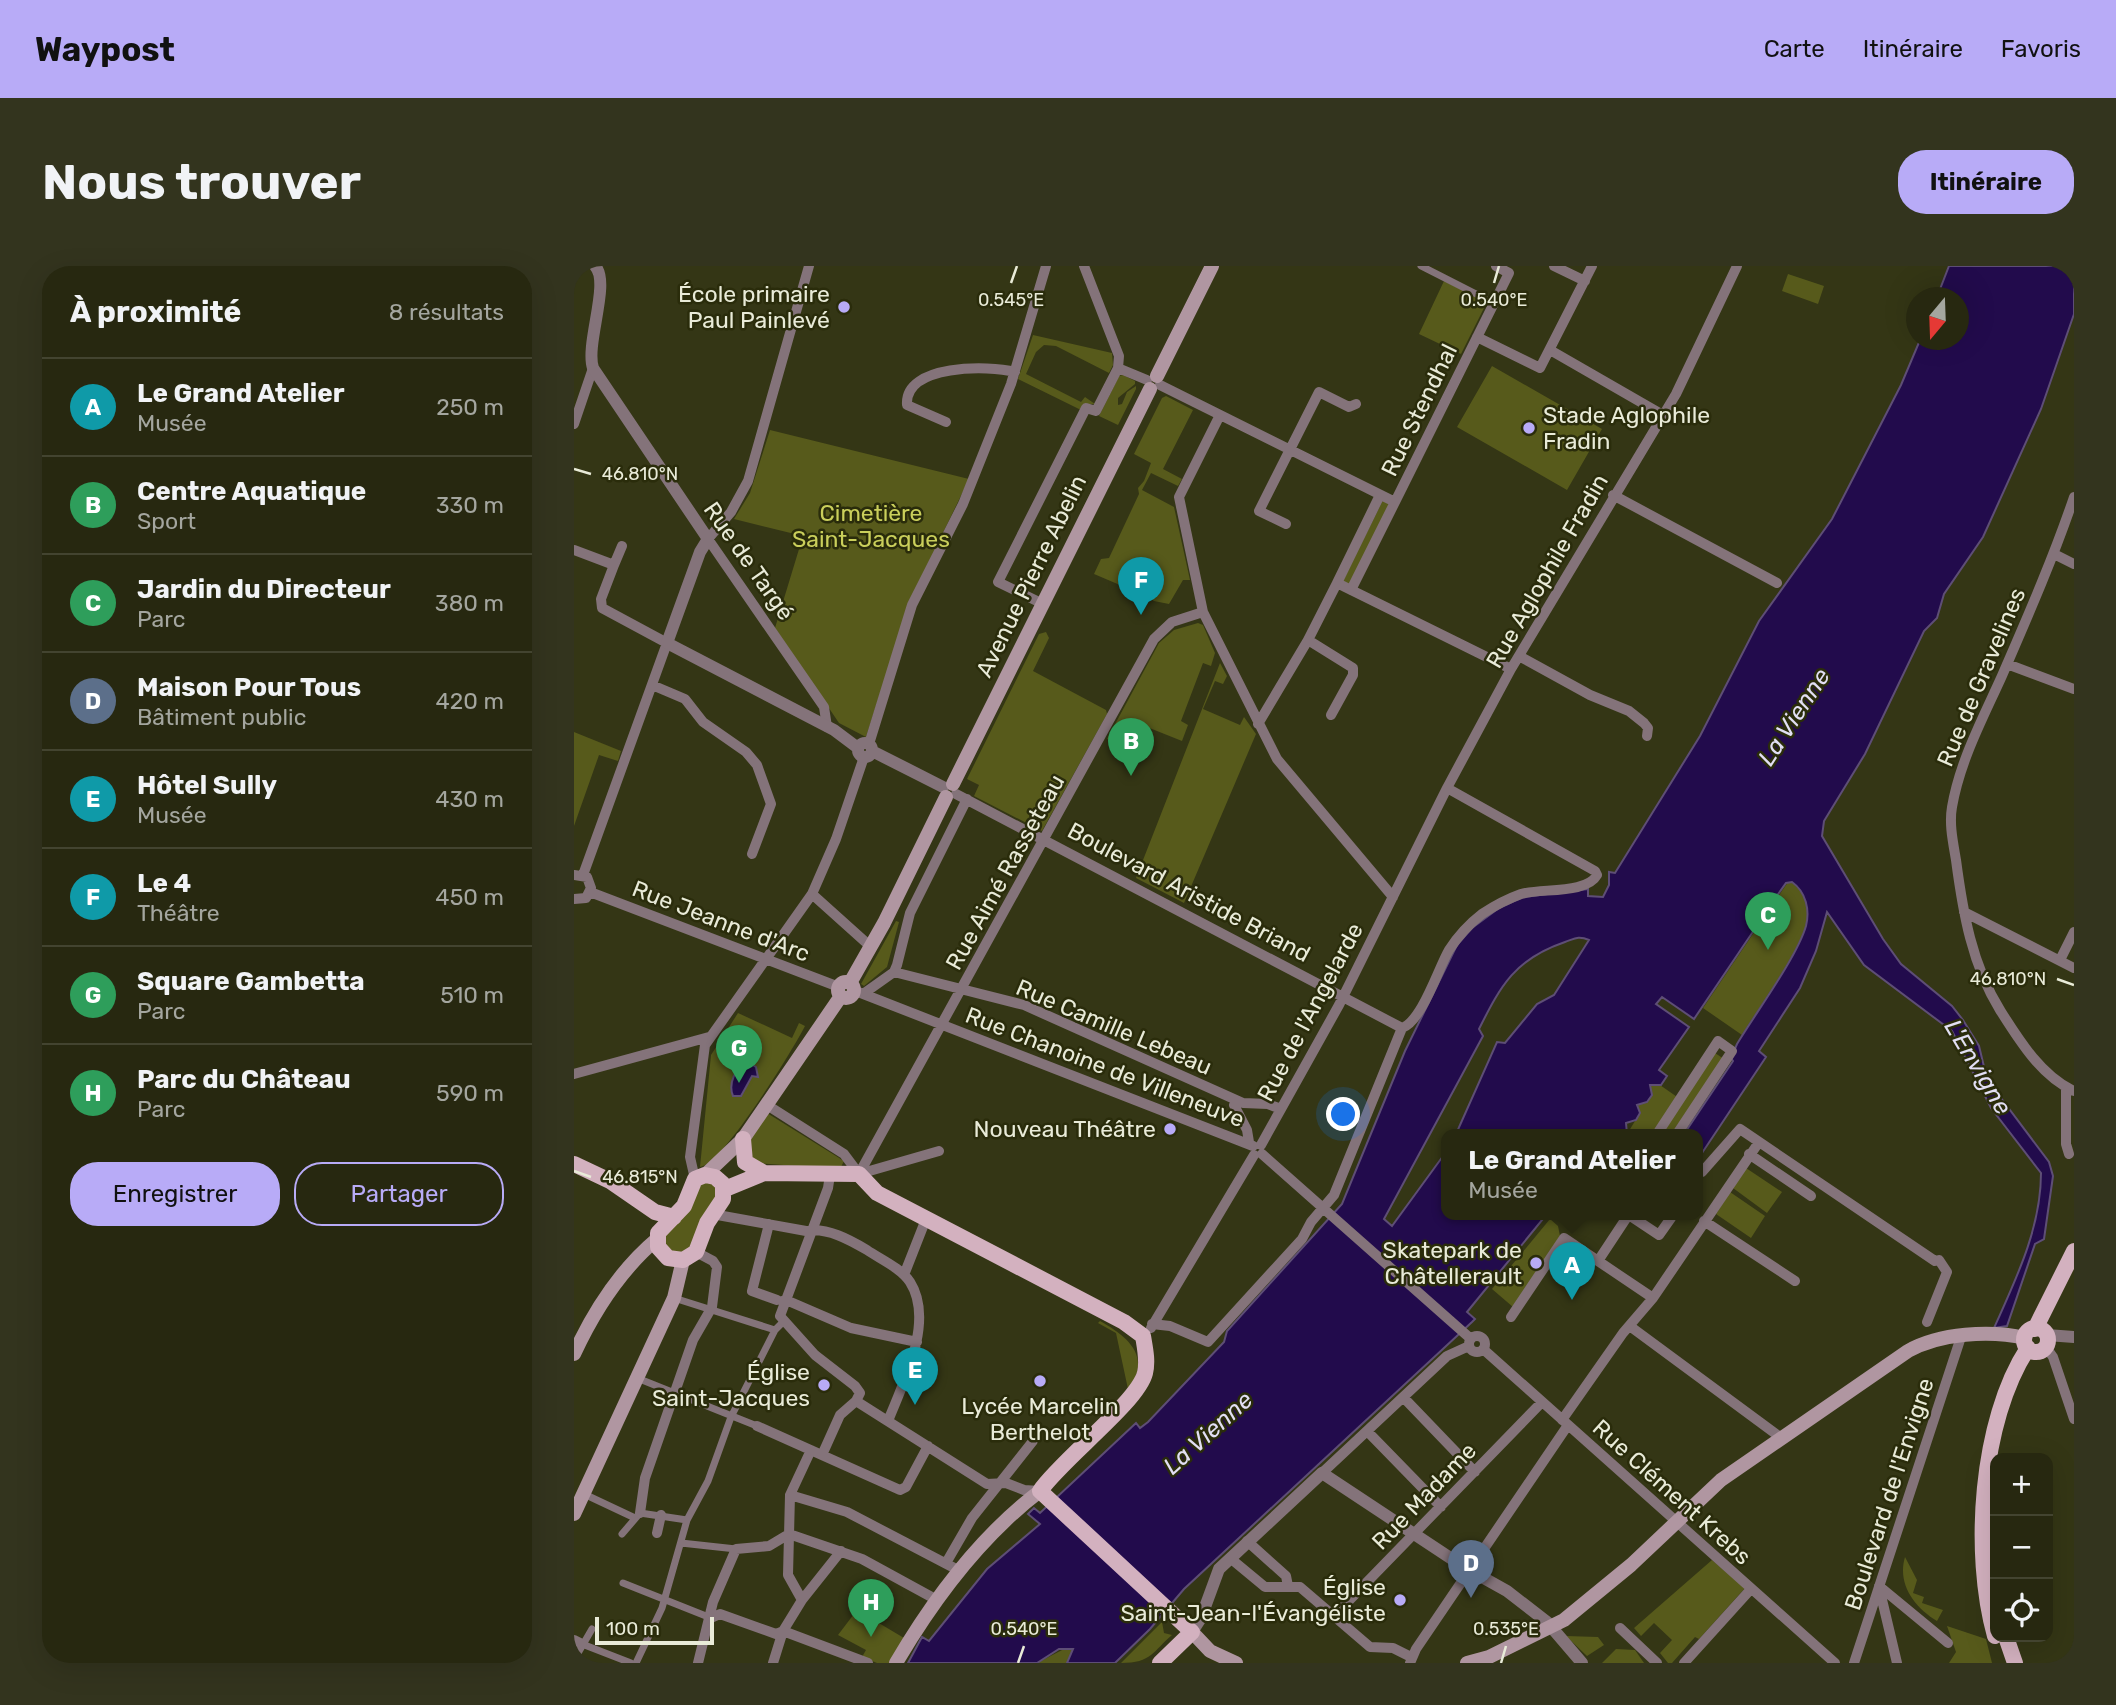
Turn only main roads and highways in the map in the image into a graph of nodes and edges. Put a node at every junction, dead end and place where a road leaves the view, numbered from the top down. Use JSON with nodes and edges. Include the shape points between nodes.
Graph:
{"nodes":[{"id":1,"x":1212,"y":266,"type":"edge"},
{"id":2,"x":743,"y":1139,"type":"junction"},
{"id":3,"x":574,"y":1164,"type":"edge"},
{"id":4,"x":764,"y":1173,"type":"junction"},
{"id":5,"x":711,"y":1181,"type":"junction"},
{"id":6,"x":648,"y":1209,"type":"junction"},
{"id":7,"x":674,"y":1217,"type":"junction"},
{"id":8,"x":657,"y":1236,"type":"junction"},
{"id":9,"x":2074,"y":1251,"type":"edge"},
{"id":10,"x":690,"y":1256,"type":"junction"},
{"id":11,"x":2036,"y":1339,"type":"junction"},
{"id":12,"x":574,"y":1353,"type":"edge"},
{"id":13,"x":1993,"y":1453,"type":"edge"},
{"id":14,"x":1990,"y":1463,"type":"edge"},
{"id":15,"x":1040,"y":1491,"type":"junction"},
{"id":16,"x":574,"y":1514,"type":"edge"},
{"id":17,"x":1993,"y":1516,"type":"edge"},
{"id":18,"x":1995,"y":1579,"type":"edge"},
{"id":19,"x":1990,"y":1611,"type":"edge"},
{"id":20,"x":1192,"y":1632,"type":"junction"},
{"id":21,"x":1997,"y":1642,"type":"edge"},
{"id":22,"x":2008,"y":1642,"type":"edge"},
{"id":23,"x":1474,"y":1662,"type":"edge"},
{"id":24,"x":896,"y":1663,"type":"edge"},
{"id":25,"x":1160,"y":1663,"type":"edge"},
{"id":26,"x":1236,"y":1663,"type":"edge"},
{"id":27,"x":2003,"y":1663,"type":"edge"},
{"id":28,"x":2015,"y":1663,"type":"edge"}],
"edges":[{"from":1,"to":2,"type":"main road","name":"Avenue Pierre Abelin","via":[[953,792],[849,990]]},
{"from":2,"to":4,"type":"main road","via":[[746,1163]]},
{"from":2,"to":5,"type":"main road","name":"Avenue Pierre Abelin"},
{"from":3,"to":6,"type":"main road","via":[[610,1181]]},
{"from":4,"to":5,"type":"main road"},
{"from":4,"to":15,"type":"main road","via":[[859,1174],[872,1190],[1147,1330],[1139,1387],[1058,1467]]},
{"from":5,"to":7,"type":"main road"},
{"from":5,"to":10,"type":"main road","via":[[723,1199]]},
{"from":6,"to":7,"type":"main road"},
{"from":6,"to":8,"type":"main road"},
{"from":7,"to":8,"type":"main road"},
{"from":8,"to":10,"type":"main road","via":[[658,1247],[668,1258]]},
{"from":8,"to":12,"type":"main road","via":[[593,1313]]},
{"from":9,"to":11,"type":"main road"},
{"from":10,"to":16,"type":"main road"},
{"from":11,"to":13,"type":"main road","via":[[2010,1384]]},
{"from":11,"to":23,"type":"main road","via":[[1961,1337],[1919,1345],[1721,1480],[1615,1580],[1551,1628]]},
{"from":14,"to":19,"type":"main road","via":[[1984,1483],[1982,1544]]},
{"from":15,"to":20,"type":"main road"},
{"from":15,"to":24,"type":"main road","via":[[960,1571]]},
{"from":17,"to":18,"type":"main road"},
{"from":20,"to":25,"type":"main road"},
{"from":20,"to":26,"type":"main road","via":[[1210,1651]]},
{"from":21,"to":27,"type":"main road"},
{"from":22,"to":28,"type":"main road"}]}
